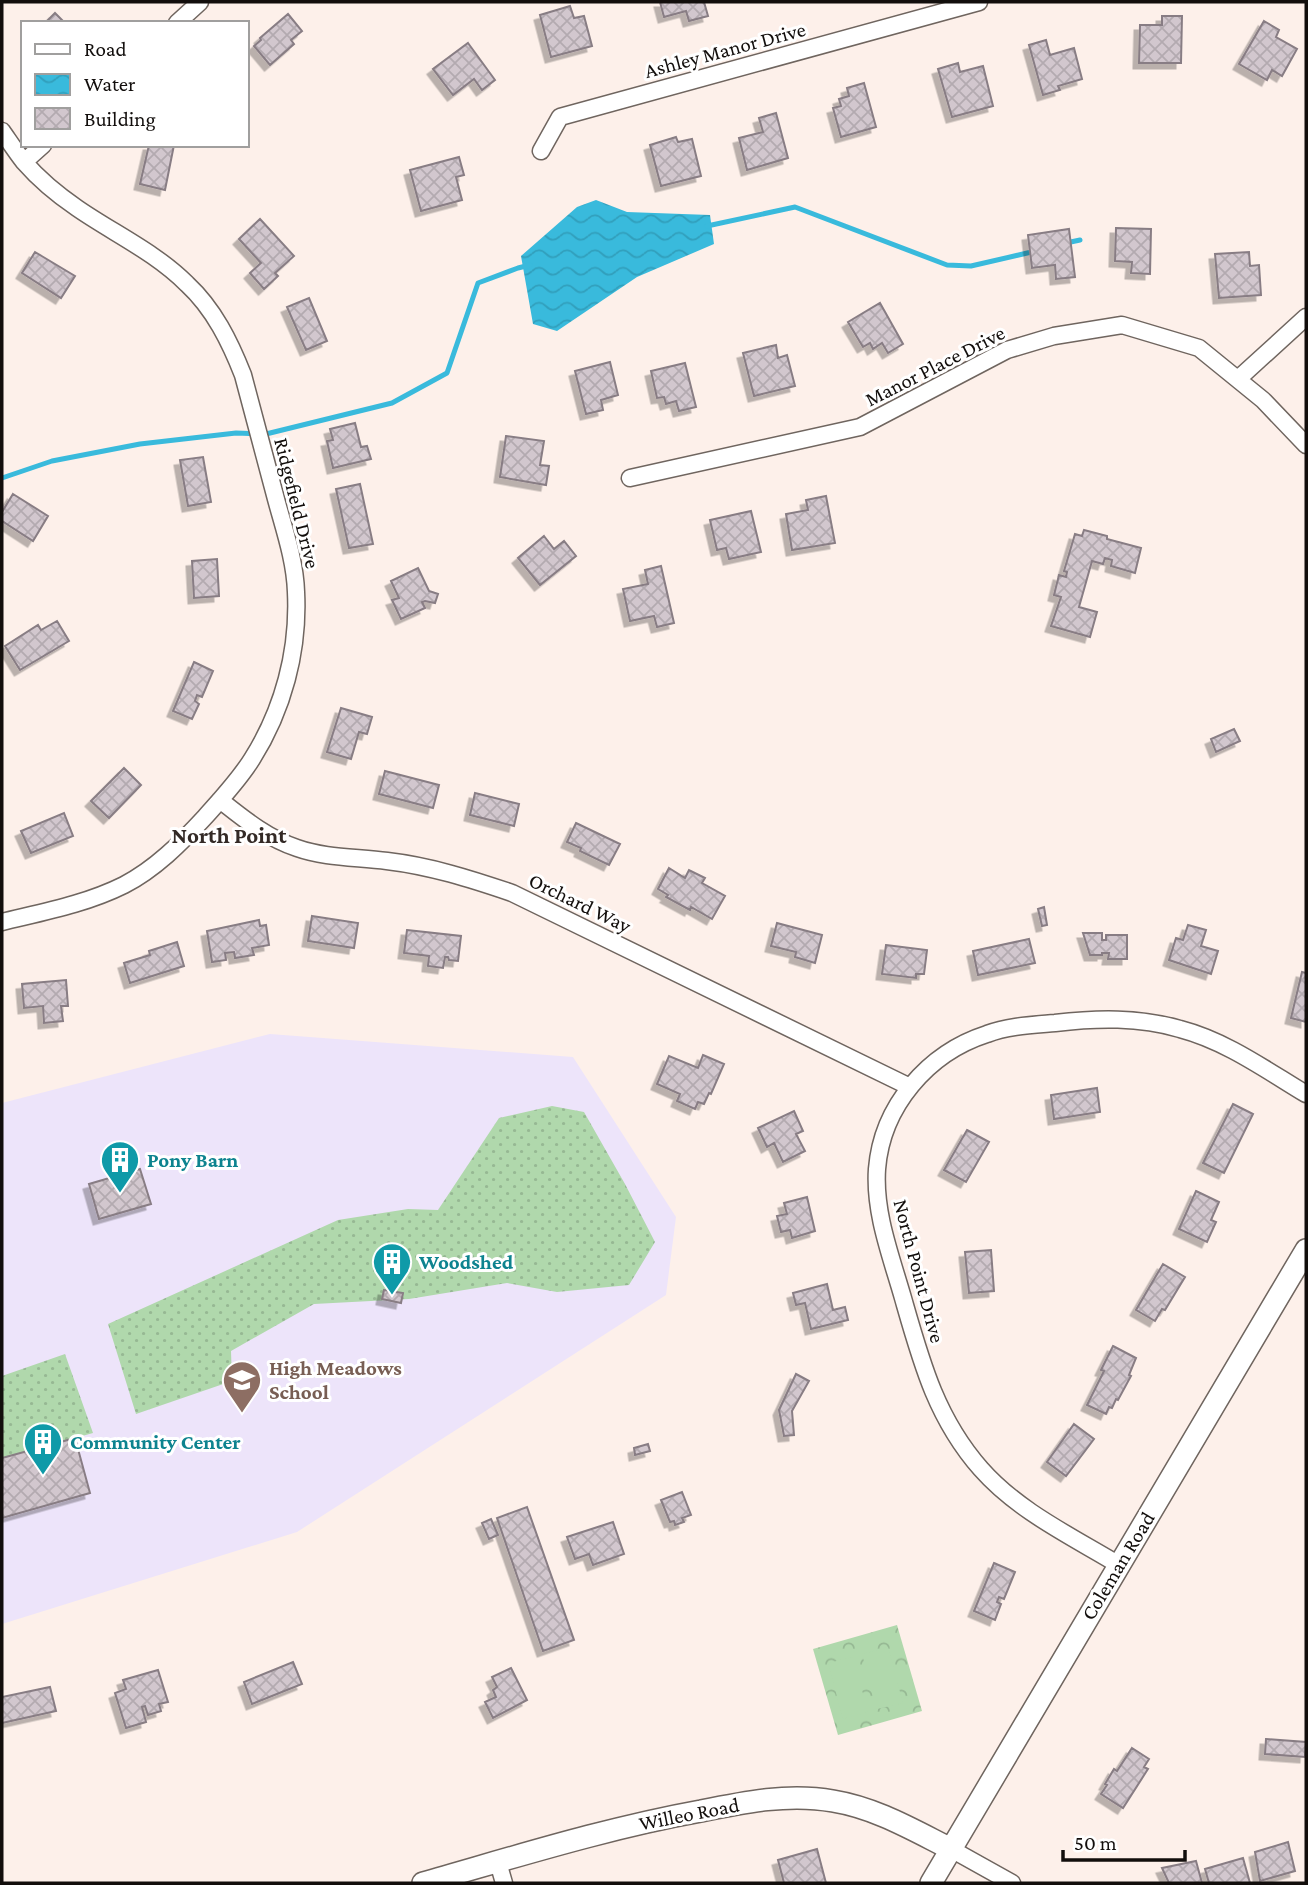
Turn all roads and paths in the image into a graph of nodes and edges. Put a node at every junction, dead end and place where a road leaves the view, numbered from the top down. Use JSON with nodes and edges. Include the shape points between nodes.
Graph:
{"nodes":[{"id":1,"x":200,"y":2,"type":"edge"},
{"id":2,"x":979,"y":2,"type":"edge"},
{"id":3,"x":179,"y":21,"type":"edge"},
{"id":4,"x":2,"y":131,"type":"edge"},
{"id":5,"x":41,"y":147,"type":"edge"},
{"id":6,"x":541,"y":151,"type":"dead end"},
{"id":7,"x":24,"y":162,"type":"junction"},
{"id":8,"x":1306,"y":317,"type":"edge"},
{"id":9,"x":1238,"y":379,"type":"junction"},
{"id":10,"x":1306,"y":445,"type":"edge"},
{"id":11,"x":630,"y":478,"type":"dead end"},
{"id":12,"x":220,"y":800,"type":"junction"},
{"id":13,"x":2,"y":922,"type":"edge"},
{"id":14,"x":910,"y":1087,"type":"junction"},
{"id":15,"x":1306,"y":1094,"type":"edge"},
{"id":16,"x":1306,"y":1250,"type":"edge"},
{"id":17,"x":1119,"y":1565,"type":"junction"},
{"id":18,"x":951,"y":1849,"type":"junction"},
{"id":19,"x":498,"y":1862,"type":"junction"},
{"id":20,"x":424,"y":1883,"type":"edge"},
{"id":21,"x":504,"y":1883,"type":"edge"},
{"id":22,"x":931,"y":1883,"type":"edge"},
{"id":23,"x":1012,"y":1883,"type":"edge"}],
"edges":[{"from":1,"to":3,"type":"street"},
{"from":2,"to":6,"type":"street","name":"Ashley Manor Drive","via":[[560,117]]},
{"from":4,"to":7,"type":"street","name":"Ridgefield Drive"},
{"from":5,"to":7,"type":"street"},
{"from":7,"to":12,"type":"street","name":"Ridgefield Drive","via":[[75,207],[154,257],[187,284],[220,326],[243,375],[290,552],[296,623],[290,670],[274,719],[251,760]]},
{"from":8,"to":9,"type":"street"},
{"from":9,"to":10,"type":"street","name":"Manor Place Drive"},
{"from":9,"to":11,"type":"street","name":"Manor Place Drive","via":[[1199,348],[1122,325],[1007,350],[860,428]]},
{"from":12,"to":13,"type":"street","name":"Ridgefield Drive","via":[[175,848],[125,884],[90,900]]},
{"from":12,"to":14,"type":"street","name":"Orchard Way","via":[[258,831],[296,848],[428,867],[512,893]]},
{"from":14,"to":15,"type":"street","name":"North Point Drive","via":[[945,1054],[989,1033],[1085,1019],[1136,1020],[1181,1029],[1224,1045]]},
{"from":14,"to":17,"type":"street","name":"North Point Drive","via":[[883,1138],[877,1197],[882,1228],[933,1394],[961,1444],[1000,1488],[1035,1515]]},
{"from":16,"to":17,"type":"street","name":"Coleman Road"},
{"from":17,"to":18,"type":"street","name":"Coleman Road"},
{"from":18,"to":19,"type":"street","name":"Willeo Road","via":[[867,1808],[794,1797],[671,1817]]},
{"from":18,"to":22,"type":"street","name":"Coleman Road"},
{"from":18,"to":23,"type":"street"},
{"from":19,"to":20,"type":"street","name":"Willeo Road"},
{"from":19,"to":21,"type":"street"}]}
